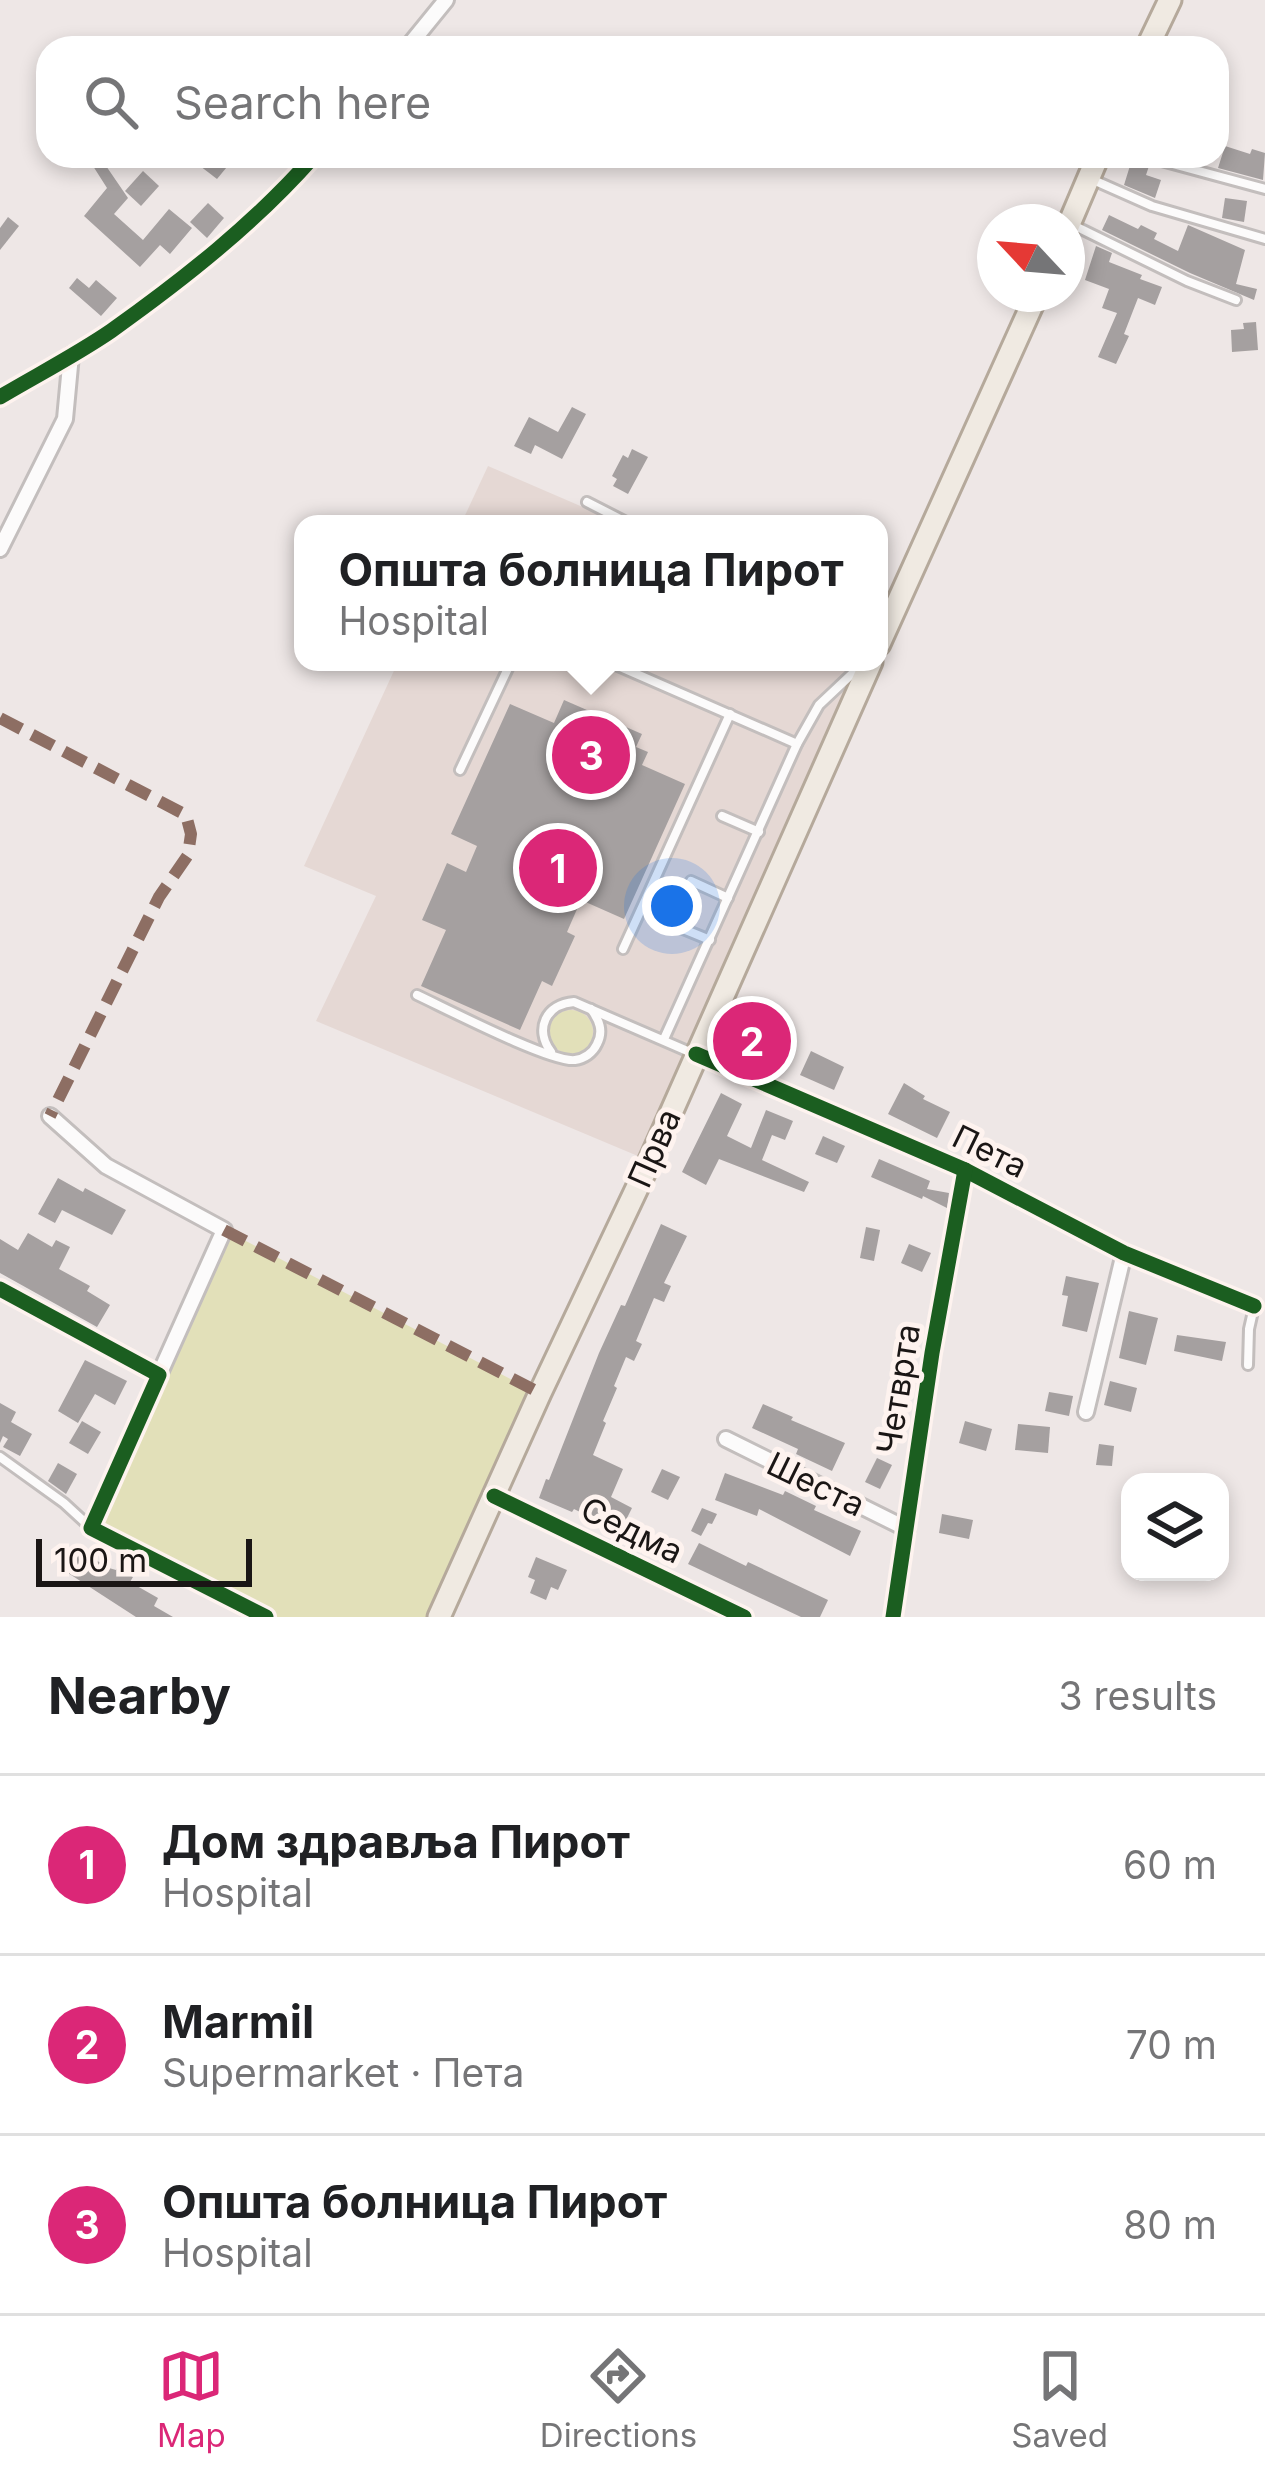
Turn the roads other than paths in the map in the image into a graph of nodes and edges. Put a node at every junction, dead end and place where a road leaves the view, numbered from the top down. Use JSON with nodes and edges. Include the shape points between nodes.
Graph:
{"nodes":[{"id":1,"x":446,"y":0,"type":"edge"},
{"id":2,"x":1170,"y":0,"type":"edge"},
{"id":3,"x":417,"y":36,"type":"edge"},
{"id":4,"x":1153,"y":36,"type":"edge"},
{"id":5,"x":303,"y":168,"type":"edge"},
{"id":6,"x":1093,"y":168,"type":"edge"},
{"id":7,"x":1187,"y":168,"type":"edge"},
{"id":8,"x":1089,"y":178,"type":"junction"},
{"id":9,"x":1265,"y":189,"type":"edge"},
{"id":10,"x":1078,"y":204,"type":"edge"},
{"id":11,"x":1085,"y":234,"type":"edge"},
{"id":12,"x":1265,"y":238,"type":"edge"},
{"id":13,"x":1236,"y":300,"type":"dead end"},
{"id":14,"x":1029,"y":312,"type":"edge"},
{"id":15,"x":71,"y":356,"type":"junction"},
{"id":16,"x":0,"y":397,"type":"edge"},
{"id":17,"x":586,"y":502,"type":"dead end"},
{"id":18,"x":612,"y":515,"type":"edge"},
{"id":19,"x":0,"y":549,"type":"edge"},
{"id":20,"x":888,"y":624,"type":"edge"},
{"id":21,"x":507,"y":671,"type":"edge"},
{"id":22,"x":630,"y":671,"type":"edge"},
{"id":23,"x":860,"y":671,"type":"edge"},
{"id":24,"x":867,"y":671,"type":"edge"},
{"id":25,"x":730,"y":714,"type":"junction"},
{"id":26,"x":797,"y":744,"type":"junction"},
{"id":27,"x":460,"y":770,"type":"dead end"},
{"id":28,"x":722,"y":816,"type":"dead end"},
{"id":29,"x":759,"y":832,"type":"junction"},
{"id":30,"x":691,"y":881,"type":"dead end"},
{"id":31,"x":728,"y":898,"type":"junction"},
{"id":32,"x":671,"y":924,"type":"dead end"},
{"id":33,"x":710,"y":940,"type":"junction"},
{"id":34,"x":623,"y":950,"type":"dead end"},
{"id":35,"x":417,"y":994,"type":"dead end"},
{"id":36,"x":591,"y":1009,"type":"junction"},
{"id":37,"x":664,"y":1039,"type":"junction"},
{"id":38,"x":552,"y":1053,"type":"junction"},
{"id":39,"x":696,"y":1054,"type":"junction"},
{"id":40,"x":50,"y":1116,"type":"dead end"},
{"id":41,"x":965,"y":1170,"type":"junction"},
{"id":42,"x":1124,"y":1252,"type":"junction"},
{"id":43,"x":0,"y":1289,"type":"edge"},
{"id":44,"x":1254,"y":1306,"type":"joint"},
{"id":45,"x":1248,"y":1365,"type":"dead end"},
{"id":46,"x":159,"y":1376,"type":"junction"},
{"id":47,"x":1086,"y":1412,"type":"dead end"},
{"id":48,"x":726,"y":1439,"type":"dead end"},
{"id":49,"x":0,"y":1457,"type":"edge"},
{"id":50,"x":494,"y":1496,"type":"junction"},
{"id":51,"x":91,"y":1528,"type":"junction"},
{"id":52,"x":907,"y":1529,"type":"junction"},
{"id":53,"x":266,"y":1617,"type":"edge"},
{"id":54,"x":439,"y":1617,"type":"edge"},
{"id":55,"x":745,"y":1617,"type":"edge"},
{"id":56,"x":893,"y":1617,"type":"edge"}],
"edges":[{"from":1,"to":3,"type":"street"},
{"from":2,"to":4,"type":"main road"},
{"from":5,"to":15,"type":"street","via":[[217,250]]},
{"from":6,"to":8,"type":"main road"},
{"from":7,"to":9,"type":"lane"},
{"from":8,"to":10,"type":"main road"},
{"from":8,"to":12,"type":"lane","via":[[1152,206]]},
{"from":11,"to":13,"type":"lane"},
{"from":14,"to":20,"type":"main road"},
{"from":15,"to":16,"type":"street"},
{"from":15,"to":19,"type":"street","via":[[65,419]]},
{"from":17,"to":18,"type":"lane"},
{"from":21,"to":27,"type":"lane"},
{"from":22,"to":25,"type":"lane"},
{"from":23,"to":26,"type":"lane","via":[[819,705]]},
{"from":24,"to":39,"type":"main road","name":"Прва"},
{"from":25,"to":26,"type":"lane"},
{"from":25,"to":34,"type":"lane"},
{"from":26,"to":29,"type":"lane"},
{"from":28,"to":29,"type":"lane"},
{"from":29,"to":31,"type":"lane"},
{"from":30,"to":31,"type":"lane"},
{"from":31,"to":33,"type":"lane"},
{"from":32,"to":33,"type":"lane"},
{"from":33,"to":37,"type":"lane"},
{"from":35,"to":38,"type":"lane"},
{"from":36,"to":37,"type":"lane"},
{"from":36,"to":38,"type":"lane","via":[[600,1037],[590,1054],[571,1060]]},
{"from":36,"to":38,"type":"lane","via":[[574,1002],[549,1012],[543,1038]]},
{"from":37,"to":39,"type":"lane"},
{"from":39,"to":41,"type":"street","name":"Пета"},
{"from":39,"to":50,"type":"main road","name":"Прва"},
{"from":40,"to":46,"type":"street","via":[[106,1166],[224,1230]]},
{"from":41,"to":42,"type":"street","name":"Пета"},
{"from":41,"to":52,"type":"street","name":"Четврта"},
{"from":42,"to":44,"type":"street","name":"Пета"},
{"from":42,"to":47,"type":"street"},
{"from":43,"to":46,"type":"street"},
{"from":44,"to":45,"type":"lane"},
{"from":46,"to":51,"type":"street"},
{"from":48,"to":52,"type":"street","name":"Шеста"},
{"from":49,"to":51,"type":"lane"},
{"from":50,"to":54,"type":"main road","name":"Прва"},
{"from":50,"to":55,"type":"street","name":"Седма"},
{"from":51,"to":53,"type":"street"},
{"from":52,"to":56,"type":"street","name":"Четврта"}]}
